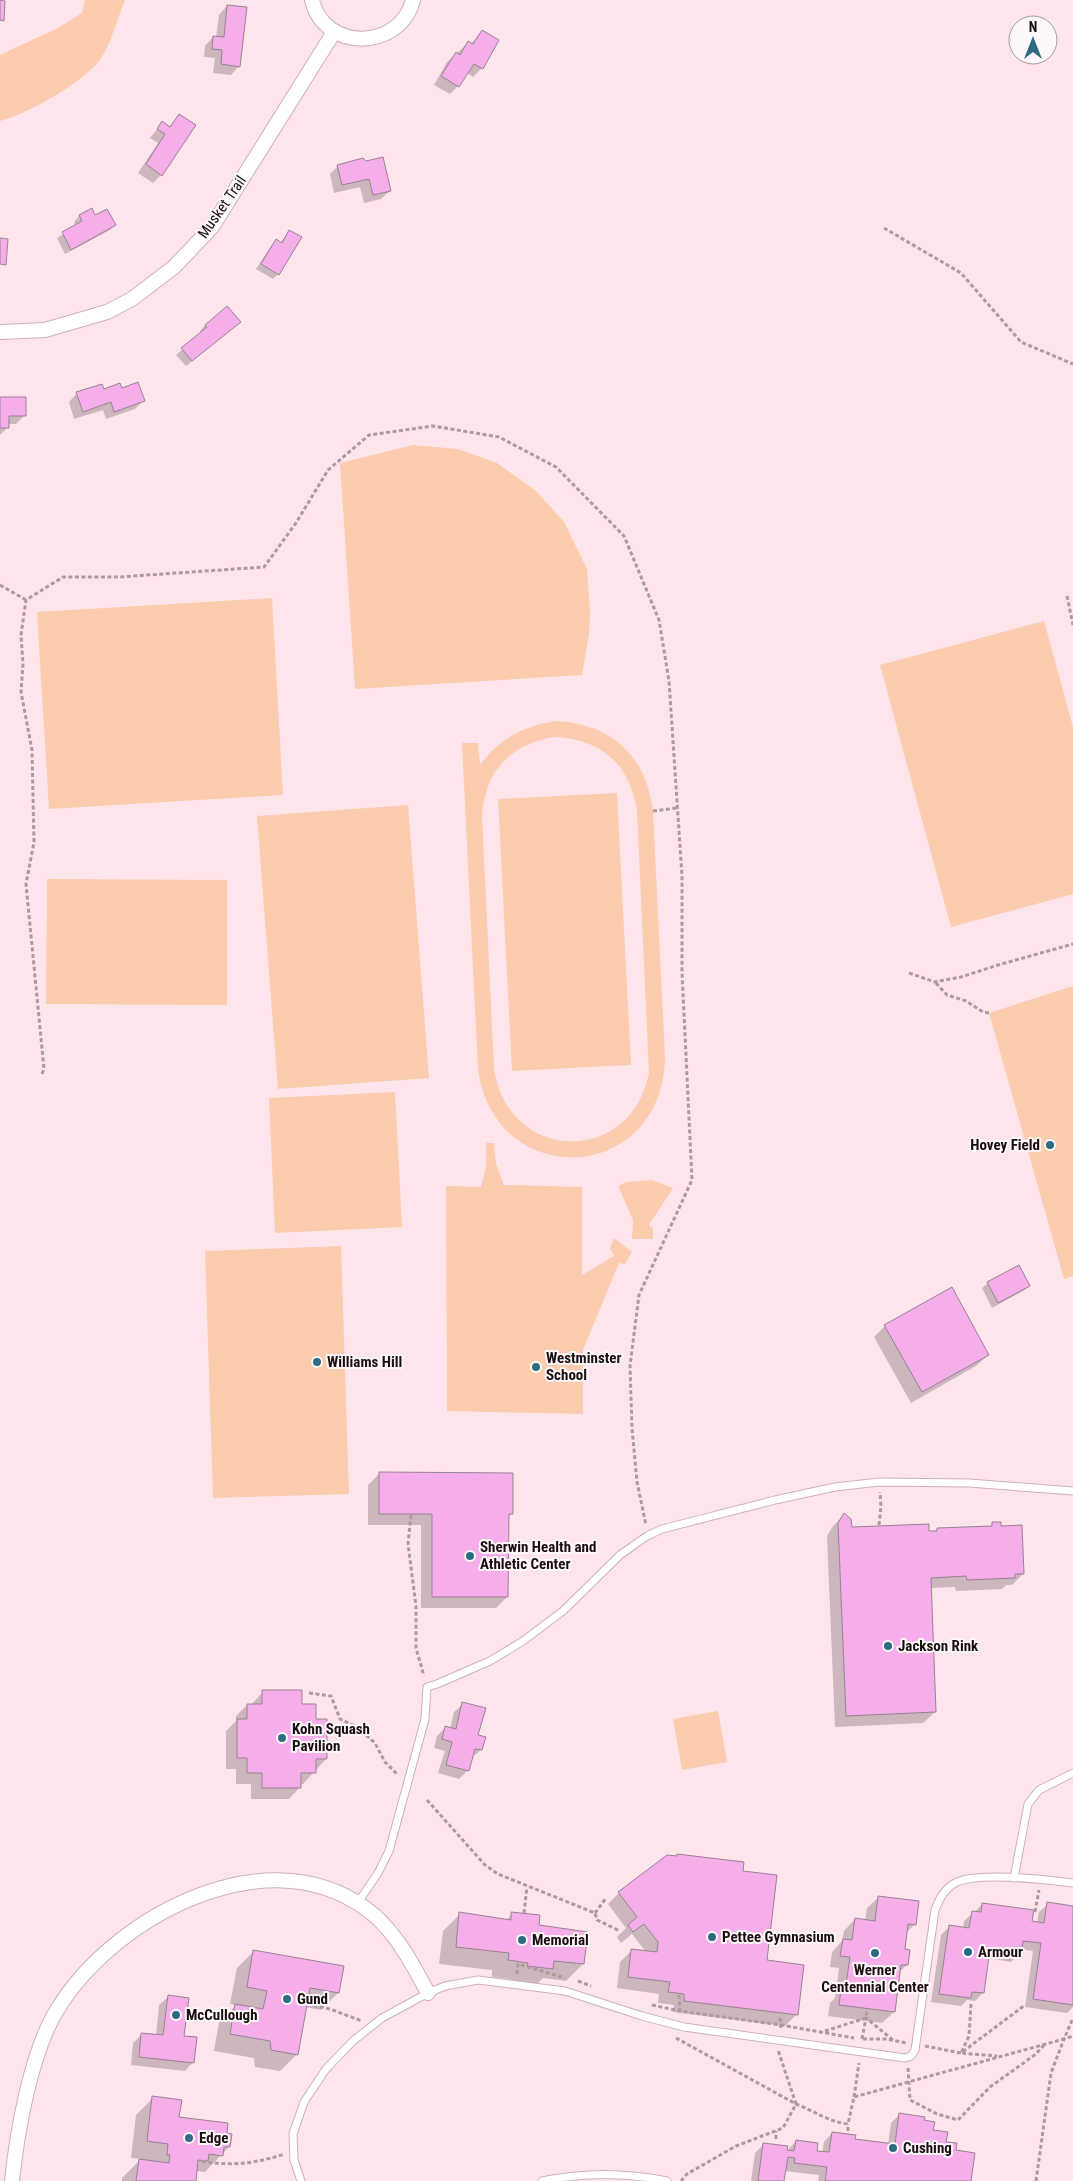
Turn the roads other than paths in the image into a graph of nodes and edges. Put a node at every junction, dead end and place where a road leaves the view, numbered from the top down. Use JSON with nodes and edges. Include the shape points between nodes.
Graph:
{"nodes":[{"id":1,"x":312,"y":0,"type":"edge"},
{"id":2,"x":413,"y":0,"type":"edge"},
{"id":3,"x":334,"y":32,"type":"junction"},
{"id":4,"x":0,"y":332,"type":"edge"},
{"id":5,"x":1073,"y":1491,"type":"edge"},
{"id":6,"x":1073,"y":1773,"type":"edge"},
{"id":7,"x":1014,"y":1878,"type":"junction"},
{"id":8,"x":1073,"y":1883,"type":"edge"},
{"id":9,"x":357,"y":1904,"type":"junction"},
{"id":10,"x":428,"y":1993,"type":"junction"},
{"id":11,"x":12,"y":2181,"type":"edge"},
{"id":12,"x":301,"y":2181,"type":"edge"},
{"id":13,"x":542,"y":2181,"type":"edge"},
{"id":14,"x":667,"y":2181,"type":"edge"}],
"edges":[{"from":1,"to":3,"type":"street","via":[[322,22]]},
{"from":2,"to":3,"type":"street","via":[[406,17],[381,37],[349,39]]},
{"from":3,"to":4,"type":"street","name":"Musket Trail","via":[[212,227],[174,267],[132,299],[107,312],[45,330]]},
{"from":5,"to":9,"type":"lane","via":[[960,1482],[879,1482],[835,1487],[775,1500],[649,1535],[620,1555],[562,1610],[523,1641],[490,1661],[427,1686],[426,1718],[386,1857]]},
{"from":6,"to":7,"type":"lane","via":[[1039,1790],[1028,1804]]},
{"from":7,"to":8,"type":"lane"},
{"from":7,"to":10,"type":"lane","via":[[963,1880],[950,1886],[940,1898],[935,1910],[915,2050],[908,2057],[684,2026],[565,1991],[498,1981],[473,1981]]},
{"from":9,"to":10,"type":"street","via":[[382,1923],[401,1946]]},
{"from":9,"to":11,"type":"street","via":[[336,1893],[294,1881],[251,1881],[191,1899],[156,1916],[123,1938],[73,1986],[44,2035],[18,2139]]},
{"from":10,"to":12,"type":"lane","via":[[372,2025],[339,2054],[304,2102],[293,2134],[292,2152]]},
{"from":13,"to":14,"type":"lane","via":[[615,2173]]}]}
